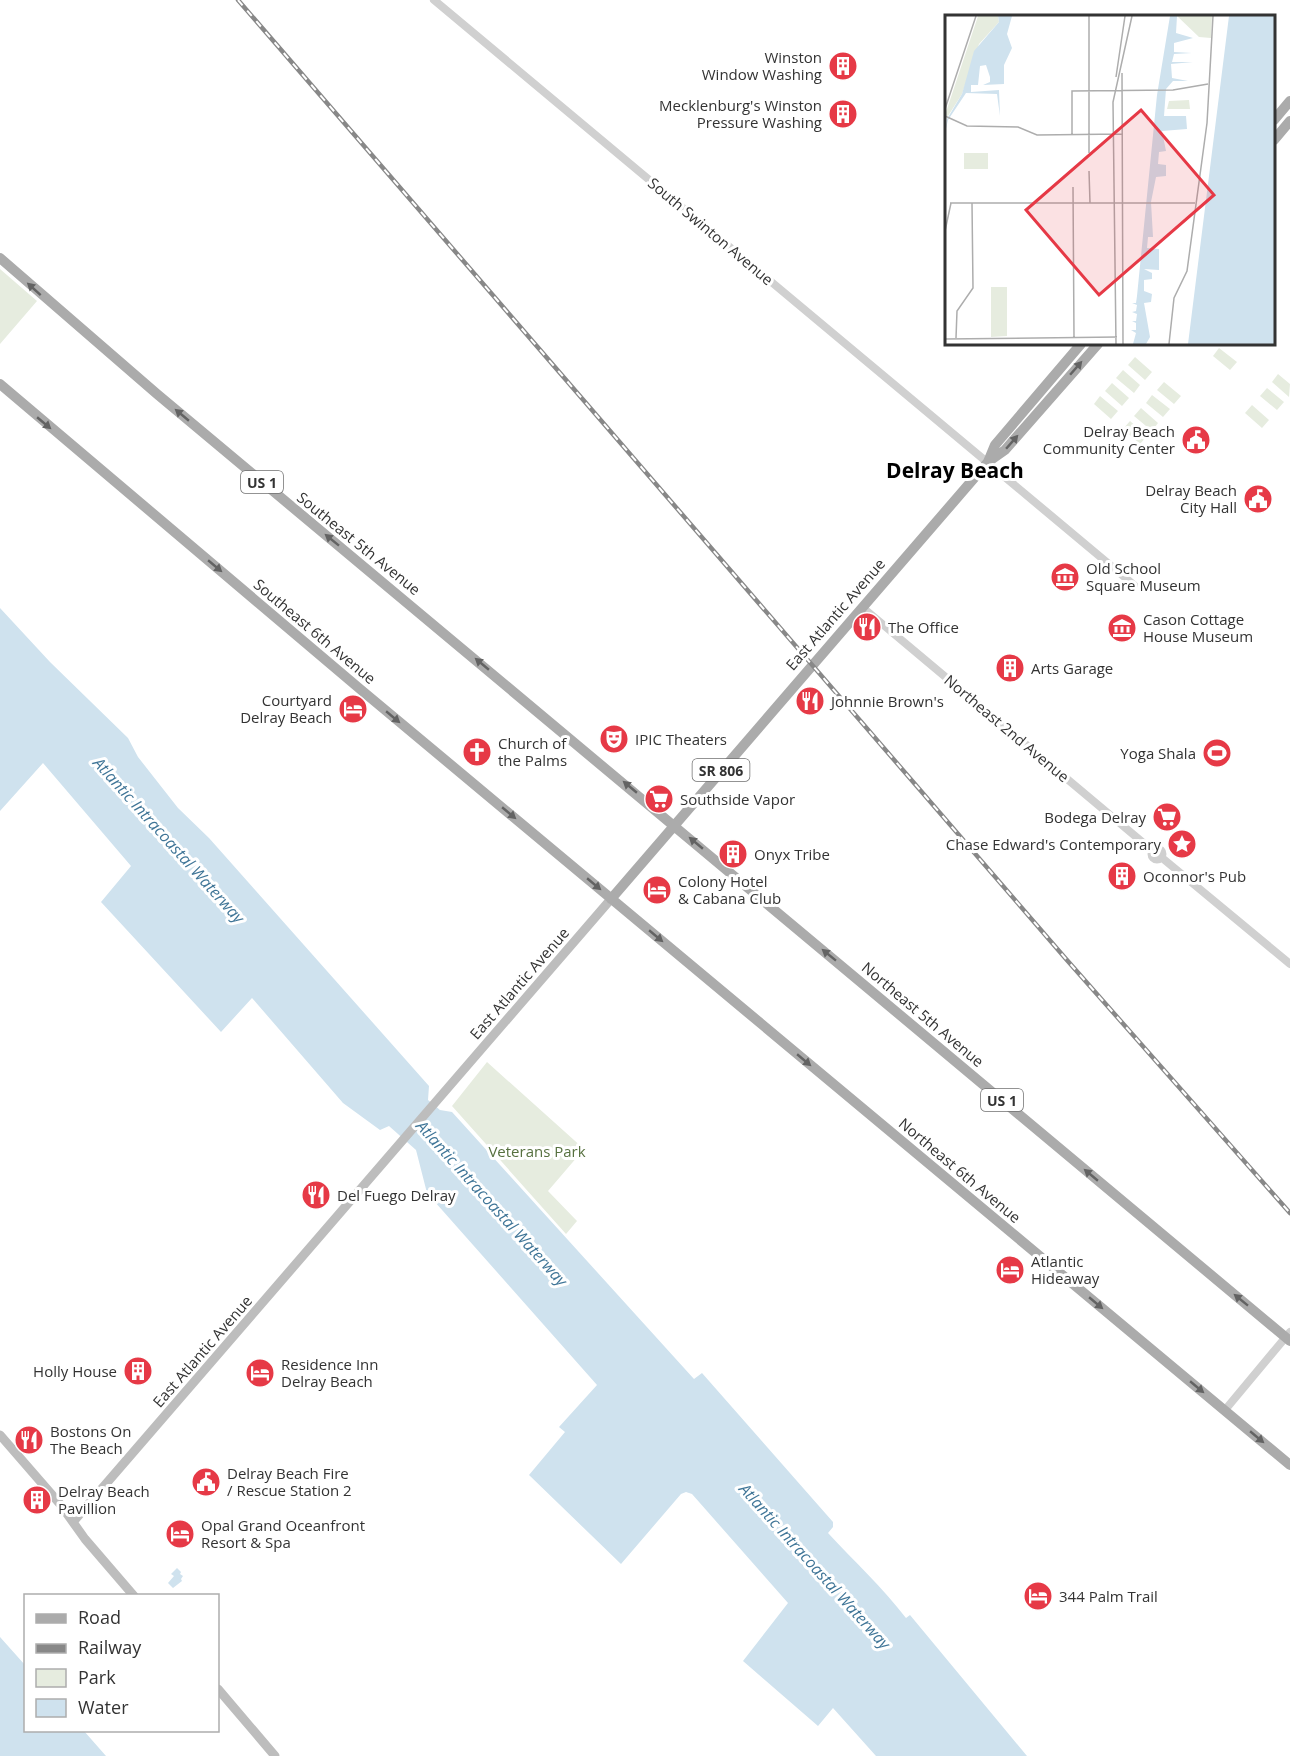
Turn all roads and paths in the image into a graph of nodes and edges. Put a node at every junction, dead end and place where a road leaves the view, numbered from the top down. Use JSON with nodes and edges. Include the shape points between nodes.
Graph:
{"nodes":[{"id":1,"x":434,"y":0,"type":"edge"},
{"id":2,"x":1290,"y":100,"type":"edge"},
{"id":3,"x":1275,"y":119,"type":"edge"},
{"id":4,"x":1290,"y":121,"type":"edge"},
{"id":5,"x":1275,"y":139,"type":"edge"},
{"id":6,"x":0,"y":258,"type":"edge"},
{"id":7,"x":1080,"y":345,"type":"edge"},
{"id":8,"x":1097,"y":345,"type":"edge"},
{"id":9,"x":1055,"y":374,"type":"junction"},
{"id":10,"x":0,"y":384,"type":"edge"},
{"id":11,"x":1045,"y":385,"type":"junction"},
{"id":12,"x":1054,"y":393,"type":"junction"},
{"id":13,"x":1043,"y":406,"type":"junction"},
{"id":14,"x":988,"y":462,"type":"junction"},
{"id":15,"x":1134,"y":585,"type":"dead end"},
{"id":16,"x":862,"y":607,"type":"junction"},
{"id":17,"x":674,"y":825,"type":"junction"},
{"id":18,"x":611,"y":899,"type":"junction"},
{"id":19,"x":1290,"y":964,"type":"edge"},
{"id":20,"x":1289,"y":1337,"type":"edge"},
{"id":21,"x":1225,"y":1410,"type":"junction"},
{"id":22,"x":0,"y":1435,"type":"edge"},
{"id":23,"x":1290,"y":1465,"type":"edge"},
{"id":24,"x":73,"y":1522,"type":"junction"},
{"id":25,"x":132,"y":1594,"type":"edge"},
{"id":26,"x":219,"y":1690,"type":"edge"},
{"id":27,"x":275,"y":1756,"type":"edge"}],
"edges":[{"from":1,"to":14,"type":"street","name":"South Swinton Avenue"},
{"from":2,"to":3,"type":"main road"},
{"from":4,"to":5,"type":"main road"},
{"from":17,"to":6,"type":"main road","name":"Southeast 5th Avenue","number":"US 1","one_way":true,"via":[[157,394]]},
{"from":7,"to":9,"type":"main road","number":"SR 806"},
{"from":12,"to":8,"type":"main road","number":"SR 806","one_way":true},
{"from":9,"to":11,"type":"main road","number":"SR 806"},
{"from":9,"to":12,"type":"main road"},
{"from":10,"to":18,"type":"main road","name":"Southeast 6th Avenue","one_way":true},
{"from":11,"to":13,"type":"main road"},
{"from":11,"to":14,"type":"main road","number":"SR 806","via":[[995,445]]},
{"from":12,"to":13,"type":"main road","number":"SR 806"},
{"from":14,"to":13,"type":"main road","number":"SR 806","one_way":true,"via":[[1005,450]]},
{"from":14,"to":15,"type":"street","name":"South Swinton Avenue"},
{"from":14,"to":16,"type":"main road","name":"East Atlantic Avenue","number":"SR 806"},
{"from":16,"to":17,"type":"main road","name":"East Atlantic Avenue","number":"SR 806"},
{"from":16,"to":19,"type":"street","name":"Northeast 2nd Avenue","via":[[1153,850],[1160,849],[1161,857]]},
{"from":17,"to":18,"type":"main road","name":"East Atlantic Avenue","number":"SR 806"},
{"from":20,"to":17,"type":"main road","name":"Northeast 5th Avenue","number":"US 1","one_way":true},
{"from":18,"to":21,"type":"main road","name":"Northeast 6th Avenue","one_way":true},
{"from":18,"to":24,"type":"main road","name":"East Atlantic Avenue","number":"SR 806"},
{"from":20,"to":21,"type":"street"},
{"from":21,"to":23,"type":"main road","name":"Northeast 6th Avenue","one_way":true},
{"from":22,"to":24,"type":"main road"},
{"from":24,"to":25,"type":"main road"},
{"from":26,"to":27,"type":"main road"}]}
